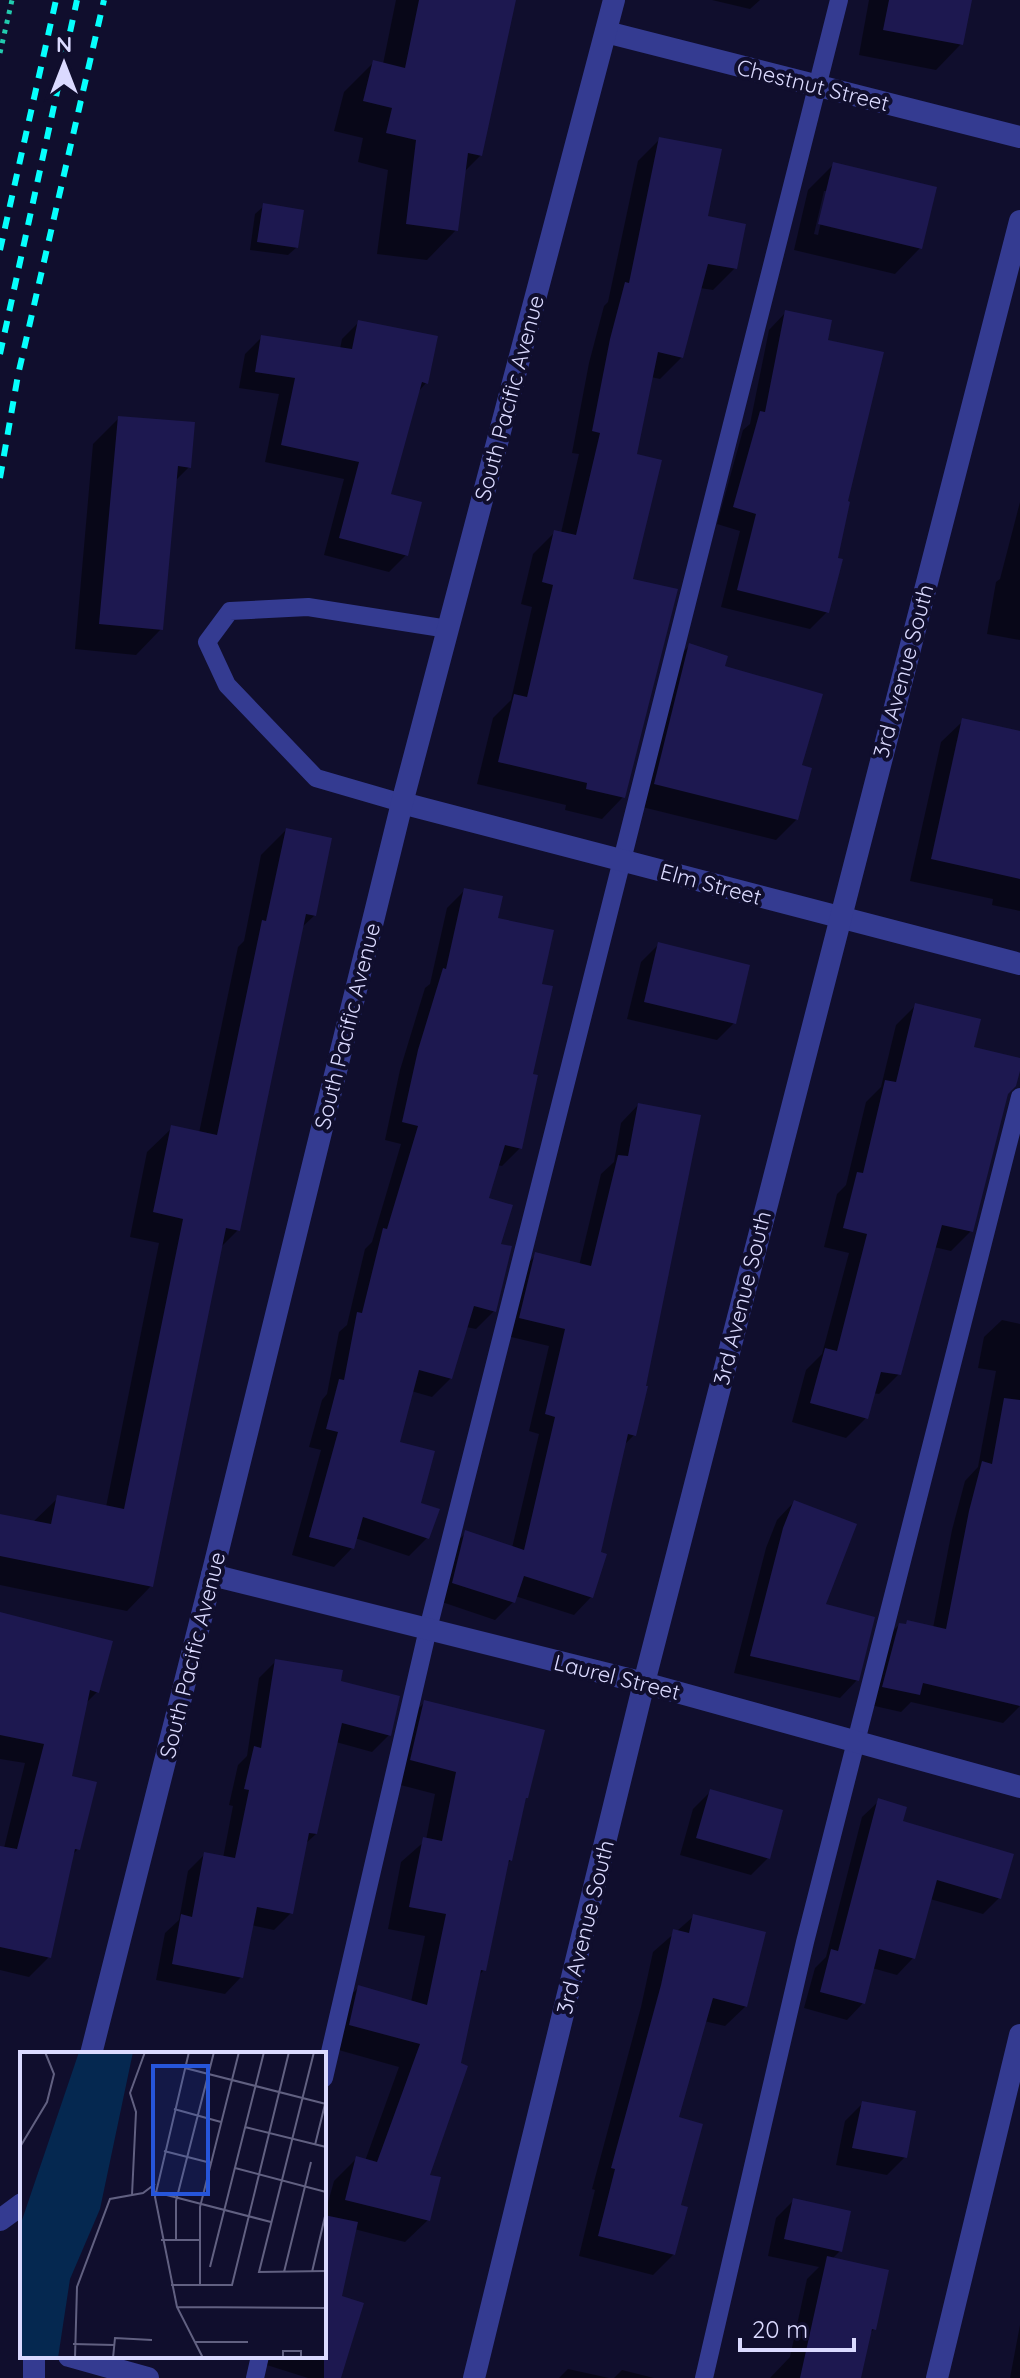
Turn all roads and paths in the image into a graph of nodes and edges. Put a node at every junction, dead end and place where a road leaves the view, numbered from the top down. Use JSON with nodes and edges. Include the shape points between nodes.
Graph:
{"nodes":[{"id":1,"x":12,"y":0,"type":"edge"},
{"id":2,"x":614,"y":0,"type":"edge"},
{"id":3,"x":839,"y":0,"type":"edge"},
{"id":4,"x":606,"y":32,"type":"junction"},
{"id":5,"x":0,"y":53,"type":"edge"},
{"id":6,"x":817,"y":86,"type":"junction"},
{"id":7,"x":1020,"y":137,"type":"edge"},
{"id":8,"x":1020,"y":221,"type":"edge"},
{"id":9,"x":448,"y":629,"type":"junction"},
{"id":10,"x":402,"y":803,"type":"junction"},
{"id":11,"x":621,"y":861,"type":"junction"},
{"id":12,"x":839,"y":918,"type":"junction"},
{"id":13,"x":1020,"y":964,"type":"edge"},
{"id":14,"x":1020,"y":1097,"type":"edge"},
{"id":15,"x":212,"y":1575,"type":"junction"},
{"id":16,"x":428,"y":1629,"type":"junction"},
{"id":17,"x":644,"y":1683,"type":"junction"},
{"id":18,"x":856,"y":1742,"type":"junction"},
{"id":19,"x":1020,"y":1787,"type":"edge"},
{"id":20,"x":1020,"y":2035,"type":"edge"},
{"id":21,"x":92,"y":2052,"type":"edge"},
{"id":22,"x":326,"y":2069,"type":"edge"},
{"id":23,"x":20,"y":2205,"type":"edge"},
{"id":24,"x":0,"y":2220,"type":"edge"},
{"id":25,"x":76,"y":2358,"type":"edge"},
{"id":26,"x":260,"y":2358,"type":"edge"},
{"id":27,"x":148,"y":2378,"type":"edge"},
{"id":28,"x":255,"y":2378,"type":"edge"},
{"id":29,"x":474,"y":2378,"type":"edge"},
{"id":30,"x":704,"y":2378,"type":"edge"},
{"id":31,"x":937,"y":2378,"type":"edge"}],
"edges":[{"from":1,"to":5,"type":"path"},
{"from":2,"to":4,"type":"street","name":"South Pacific Avenue"},
{"from":3,"to":6,"type":"lane"},
{"from":4,"to":6,"type":"street","name":"Chestnut Street"},
{"from":4,"to":9,"type":"street","name":"South Pacific Avenue"},
{"from":6,"to":7,"type":"street","name":"Chestnut Street"},
{"from":6,"to":11,"type":"lane"},
{"from":8,"to":12,"type":"street","name":"3rd Avenue South"},
{"from":9,"to":10,"type":"street","name":"South Pacific Avenue"},
{"from":9,"to":10,"type":"lane","via":[[292,607],[230,611],[207,642],[227,685],[316,778]]},
{"from":10,"to":11,"type":"street","name":"Elm Street"},
{"from":10,"to":15,"type":"street","name":"South Pacific Avenue"},
{"from":11,"to":12,"type":"street","name":"Elm Street"},
{"from":11,"to":16,"type":"lane"},
{"from":12,"to":13,"type":"street","name":"Elm Street"},
{"from":12,"to":17,"type":"street","name":"3rd Avenue South"},
{"from":14,"to":18,"type":"lane"},
{"from":15,"to":16,"type":"street","name":"Laurel Street"},
{"from":15,"to":21,"type":"street","name":"South Pacific Avenue"},
{"from":16,"to":17,"type":"street","name":"Laurel Street"},
{"from":16,"to":22,"type":"lane"},
{"from":17,"to":18,"type":"street","name":"Laurel Street"},
{"from":17,"to":29,"type":"street","name":"3rd Avenue South"},
{"from":18,"to":19,"type":"street","name":"Laurel Street"},
{"from":18,"to":30,"type":"lane"},
{"from":20,"to":31,"type":"street"},
{"from":23,"to":24,"type":"street"},
{"from":25,"to":27,"type":"street"},
{"from":26,"to":28,"type":"lane"}]}
